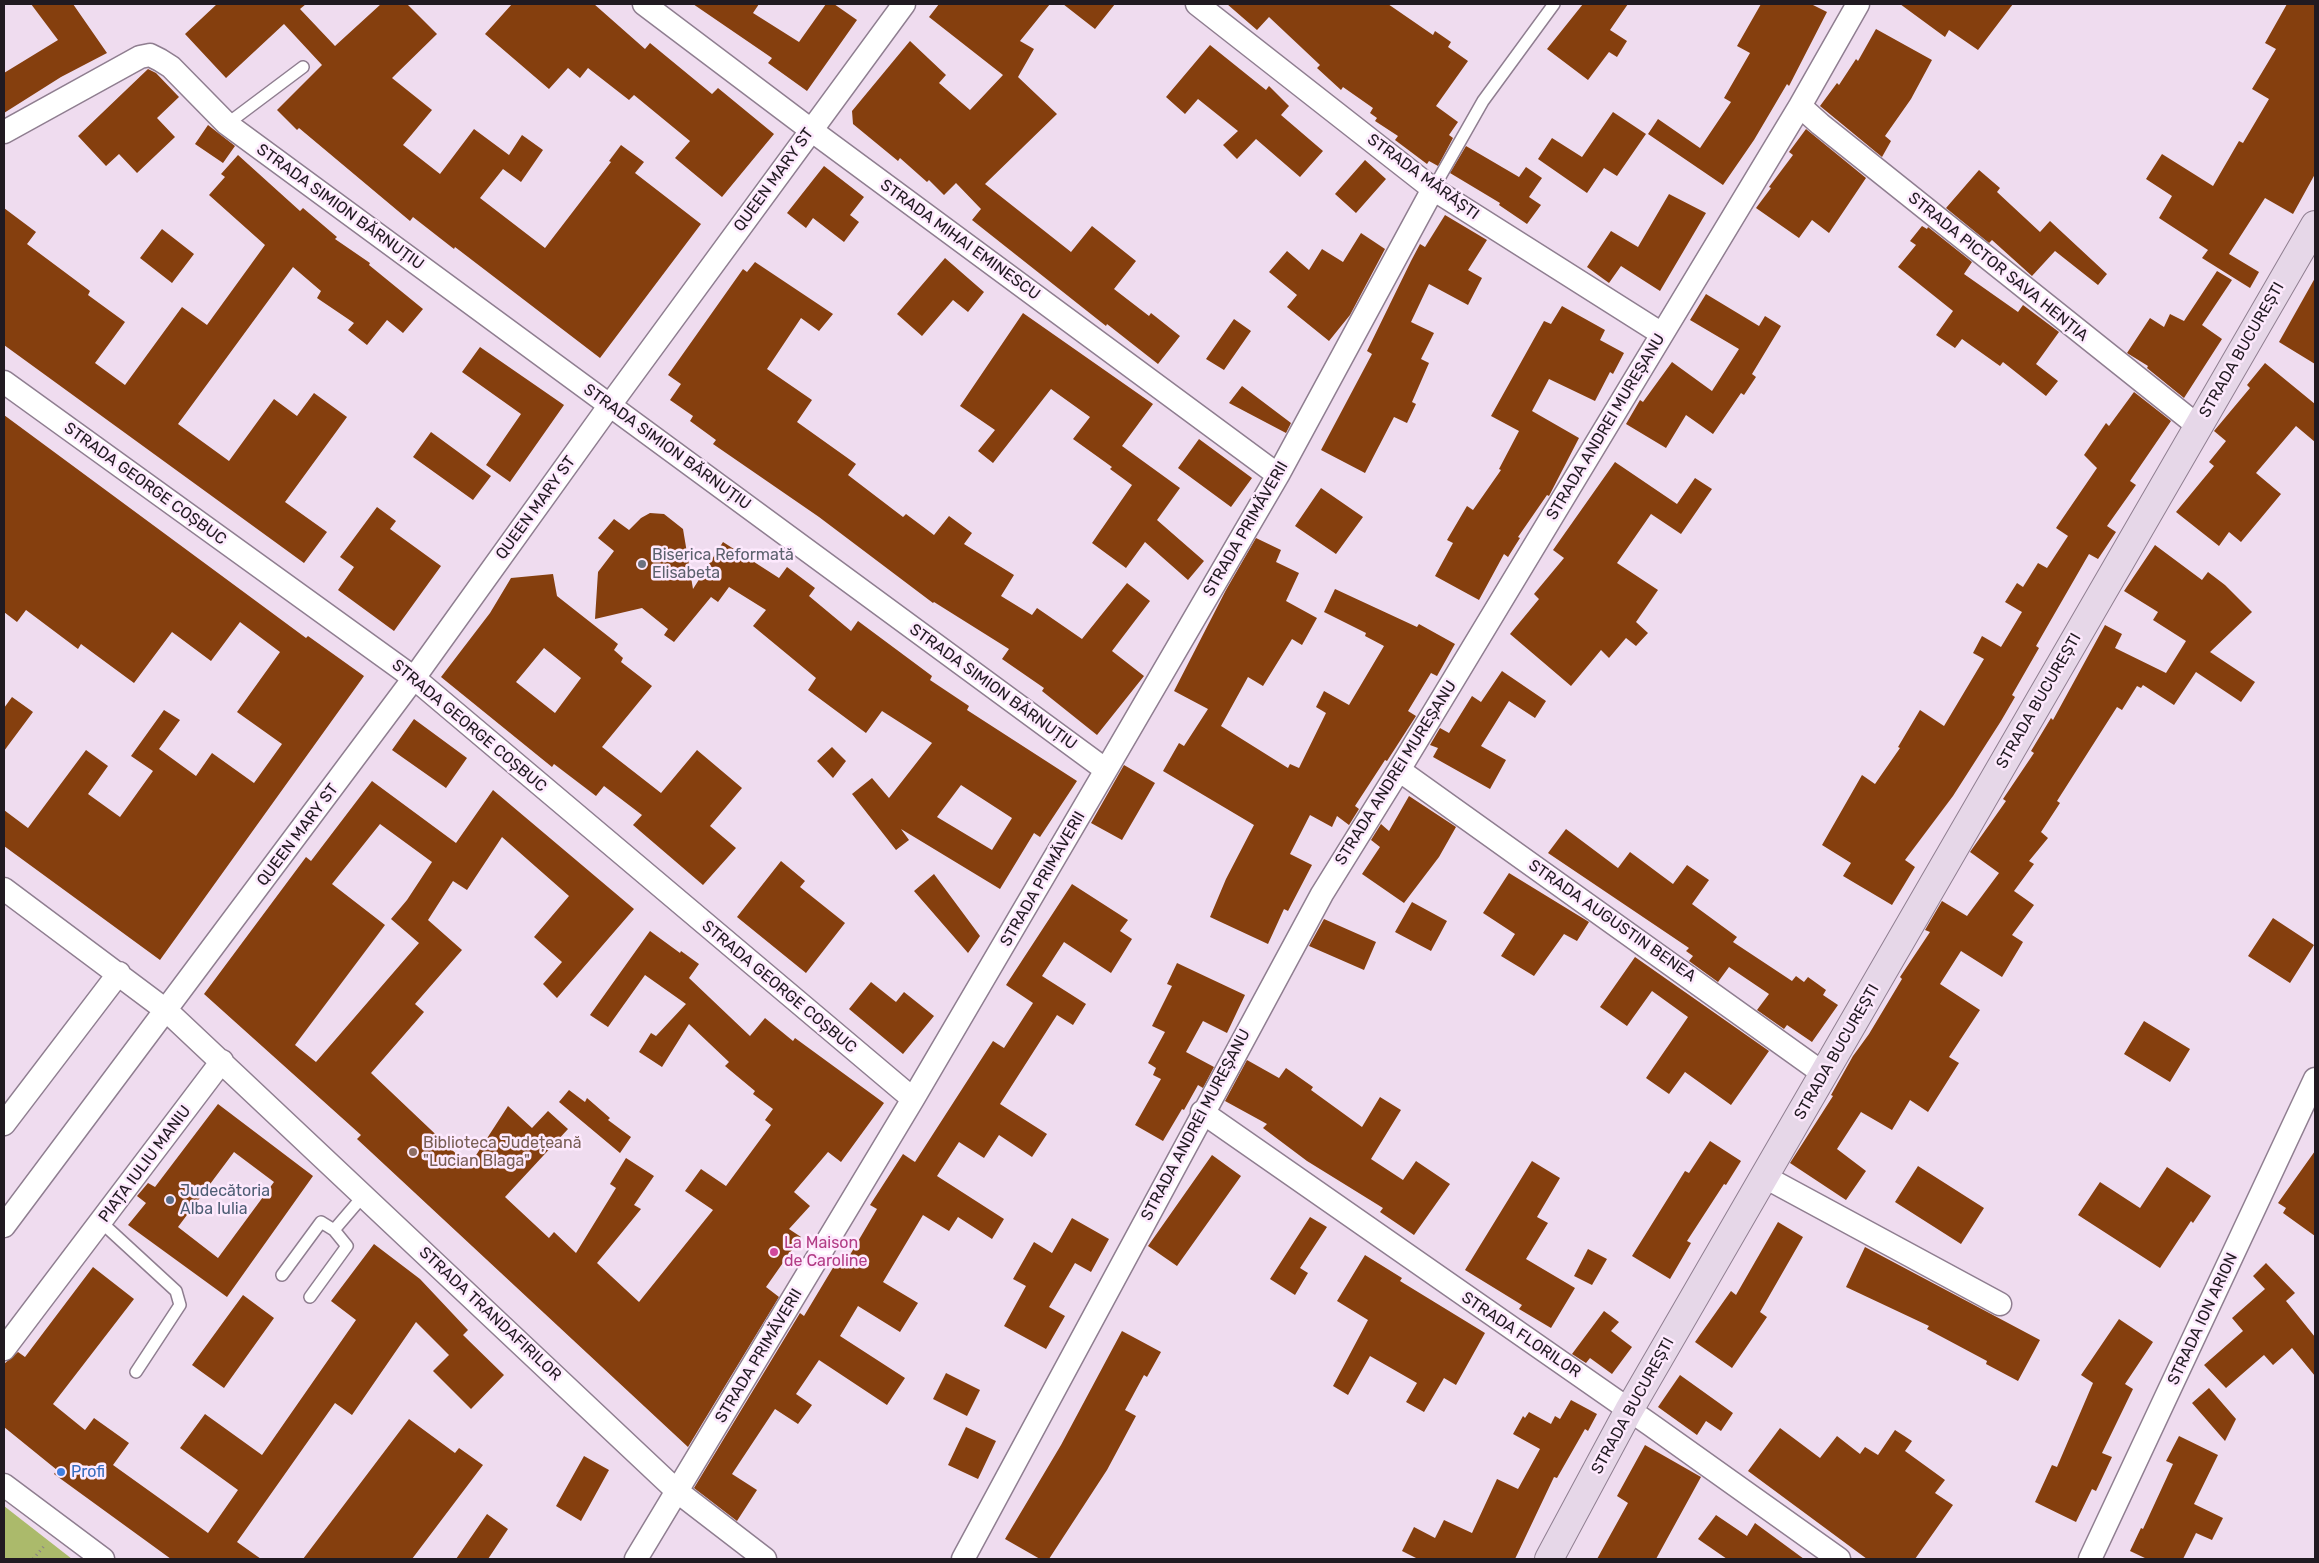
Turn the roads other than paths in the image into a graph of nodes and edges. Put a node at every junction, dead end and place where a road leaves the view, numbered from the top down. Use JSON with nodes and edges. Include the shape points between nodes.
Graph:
{"nodes":[{"id":1,"x":644,"y":4,"type":"edge"},
{"id":2,"x":904,"y":4,"type":"edge"},
{"id":3,"x":1197,"y":4,"type":"edge"},
{"id":4,"x":1554,"y":4,"type":"edge"},
{"id":5,"x":1858,"y":4,"type":"edge"},
{"id":6,"x":303,"y":67,"type":"dead end"},
{"id":7,"x":1800,"y":106,"type":"junction"},
{"id":8,"x":227,"y":124,"type":"junction"},
{"id":9,"x":811,"y":130,"type":"junction"},
{"id":10,"x":4,"y":132,"type":"edge"},
{"id":11,"x":1433,"y":189,"type":"junction"},
{"id":12,"x":2315,"y":225,"type":"edge"},
{"id":13,"x":1662,"y":334,"type":"junction"},
{"id":14,"x":4,"y":382,"type":"edge"},
{"id":15,"x":610,"y":405,"type":"junction"},
{"id":16,"x":2198,"y":426,"type":"junction"},
{"id":17,"x":1278,"y":475,"type":"junction"},
{"id":18,"x":414,"y":678,"type":"junction"},
{"id":19,"x":1106,"y":770,"type":"junction"},
{"id":20,"x":1399,"y":770,"type":"junction"},
{"id":21,"x":4,"y":889,"type":"edge"},
{"id":22,"x":119,"y":974,"type":"junction"},
{"id":23,"x":167,"y":1011,"type":"junction"},
{"id":24,"x":222,"y":1061,"type":"junction"},
{"id":25,"x":1824,"y":1074,"type":"junction"},
{"id":26,"x":2315,"y":1079,"type":"edge"},
{"id":27,"x":913,"y":1099,"type":"junction"},
{"id":28,"x":1202,"y":1112,"type":"junction"},
{"id":29,"x":4,"y":1124,"type":"edge"},
{"id":30,"x":1765,"y":1177,"type":"junction"},
{"id":31,"x":364,"y":1195,"type":"junction"},
{"id":32,"x":100,"y":1222,"type":"junction"},
{"id":33,"x":4,"y":1226,"type":"edge"},
{"id":34,"x":334,"y":1230,"type":"junction"},
{"id":35,"x":282,"y":1275,"type":"dead end"},
{"id":36,"x":310,"y":1297,"type":"dead end"},
{"id":37,"x":2000,"y":1304,"type":"dead end"},
{"id":38,"x":13,"y":1325,"type":"edge"},
{"id":39,"x":4,"y":1348,"type":"edge"},
{"id":40,"x":136,"y":1372,"type":"dead end"},
{"id":41,"x":1629,"y":1410,"type":"junction"},
{"id":42,"x":4,"y":1485,"type":"edge"},
{"id":43,"x":678,"y":1492,"type":"junction"},
{"id":44,"x":103,"y":1559,"type":"edge"},
{"id":45,"x":636,"y":1559,"type":"edge"},
{"id":46,"x":765,"y":1559,"type":"edge"},
{"id":47,"x":963,"y":1559,"type":"edge"},
{"id":48,"x":1549,"y":1559,"type":"edge"},
{"id":49,"x":1839,"y":1559,"type":"edge"},
{"id":50,"x":2090,"y":1559,"type":"edge"}],
"edges":[{"from":1,"to":9,"type":"street","name":"STRADA MIHAI EMINESCU"},
{"from":2,"to":9,"type":"street","name":"QUEEN MARY ST"},
{"from":3,"to":11,"type":"street","name":"STRADA MĂRĂȘTI"},
{"from":4,"to":11,"type":"lane","via":[[1483,101]]},
{"from":5,"to":7,"type":"street","name":"STRADA ANDREI MUREȘANU"},
{"from":6,"to":8,"type":"lane"},
{"from":7,"to":13,"type":"street","name":"STRADA ANDREI MUREȘANU"},
{"from":7,"to":16,"type":"street","name":"STRADA PICTOR SAVA HENȚIA"},
{"from":8,"to":10,"type":"street","name":"STRADA SIMION BĂRNUȚIU","via":[[171,67],[150,55],[131,61]]},
{"from":8,"to":15,"type":"street","name":"STRADA SIMION BĂRNUȚIU"},
{"from":9,"to":15,"type":"street","name":"QUEEN MARY ST"},
{"from":9,"to":17,"type":"street","name":"STRADA MIHAI EMINESCU"},
{"from":11,"to":13,"type":"street","name":"STRADA MĂRĂȘTI"},
{"from":11,"to":17,"type":"street","name":"STRADA PRIMĂVERII"},
{"from":12,"to":16,"type":"main road","name":"STRADA BUCUREȘTI"},
{"from":13,"to":20,"type":"street","name":"STRADA ANDREI MUREȘANU"},
{"from":14,"to":18,"type":"street","name":"STRADA GEORGE COȘBUC"},
{"from":15,"to":18,"type":"street","name":"QUEEN MARY ST"},
{"from":15,"to":19,"type":"street","name":"STRADA SIMION BĂRNUȚIU"},
{"from":16,"to":25,"type":"main road","name":"STRADA BUCUREȘTI"},
{"from":17,"to":19,"type":"street","name":"STRADA PRIMĂVERII"},
{"from":18,"to":23,"type":"street","name":"QUEEN MARY ST"},
{"from":18,"to":27,"type":"street","name":"STRADA GEORGE COȘBUC"},
{"from":19,"to":27,"type":"street","name":"STRADA PRIMĂVERII"},
{"from":20,"to":25,"type":"street","name":"STRADA AUGUSTIN BENEA"},
{"from":20,"to":28,"type":"street","name":"STRADA ANDREI MUREȘANU","via":[[1322,894]]},
{"from":21,"to":22,"type":"street"},
{"from":22,"to":23,"type":"street"},
{"from":22,"to":29,"type":"street"},
{"from":23,"to":24,"type":"street"},
{"from":23,"to":33,"type":"street"},
{"from":24,"to":31,"type":"street","name":"STRADA TRANDAFIRILOR"},
{"from":24,"to":32,"type":"street","name":"PIAȚA IULIU MANIU"},
{"from":25,"to":30,"type":"main road","name":"STRADA BUCUREȘTI"},
{"from":26,"to":50,"type":"street","name":"STRADA ION ARION"},
{"from":27,"to":43,"type":"street","name":"STRADA PRIMĂVERII"},
{"from":28,"to":41,"type":"street","name":"STRADA FLORILOR"},
{"from":28,"to":47,"type":"street","name":"STRADA ANDREI MUREȘANU"},
{"from":30,"to":37,"type":"street"},
{"from":30,"to":41,"type":"main road","name":"STRADA BUCUREȘTI"},
{"from":31,"to":34,"type":"lane"},
{"from":31,"to":43,"type":"street","name":"STRADA TRANDAFIRILOR"},
{"from":32,"to":38,"type":"street","name":"PIAȚA IULIU MANIU"},
{"from":32,"to":40,"type":"lane","via":[[176,1291],[180,1305]]},
{"from":34,"to":35,"type":"lane","via":[[321,1222]]},
{"from":34,"to":36,"type":"lane","via":[[346,1246]]},
{"from":38,"to":39,"type":"street","name":"PIAȚA IULIU MANIU"},
{"from":41,"to":48,"type":"main road","name":"STRADA BUCUREȘTI"},
{"from":41,"to":49,"type":"street","name":"STRADA FLORILOR"},
{"from":42,"to":44,"type":"street"},
{"from":43,"to":45,"type":"street","name":"STRADA PRIMĂVERII"},
{"from":43,"to":46,"type":"street","name":"STRADA TRANDAFIRILOR"}]}
